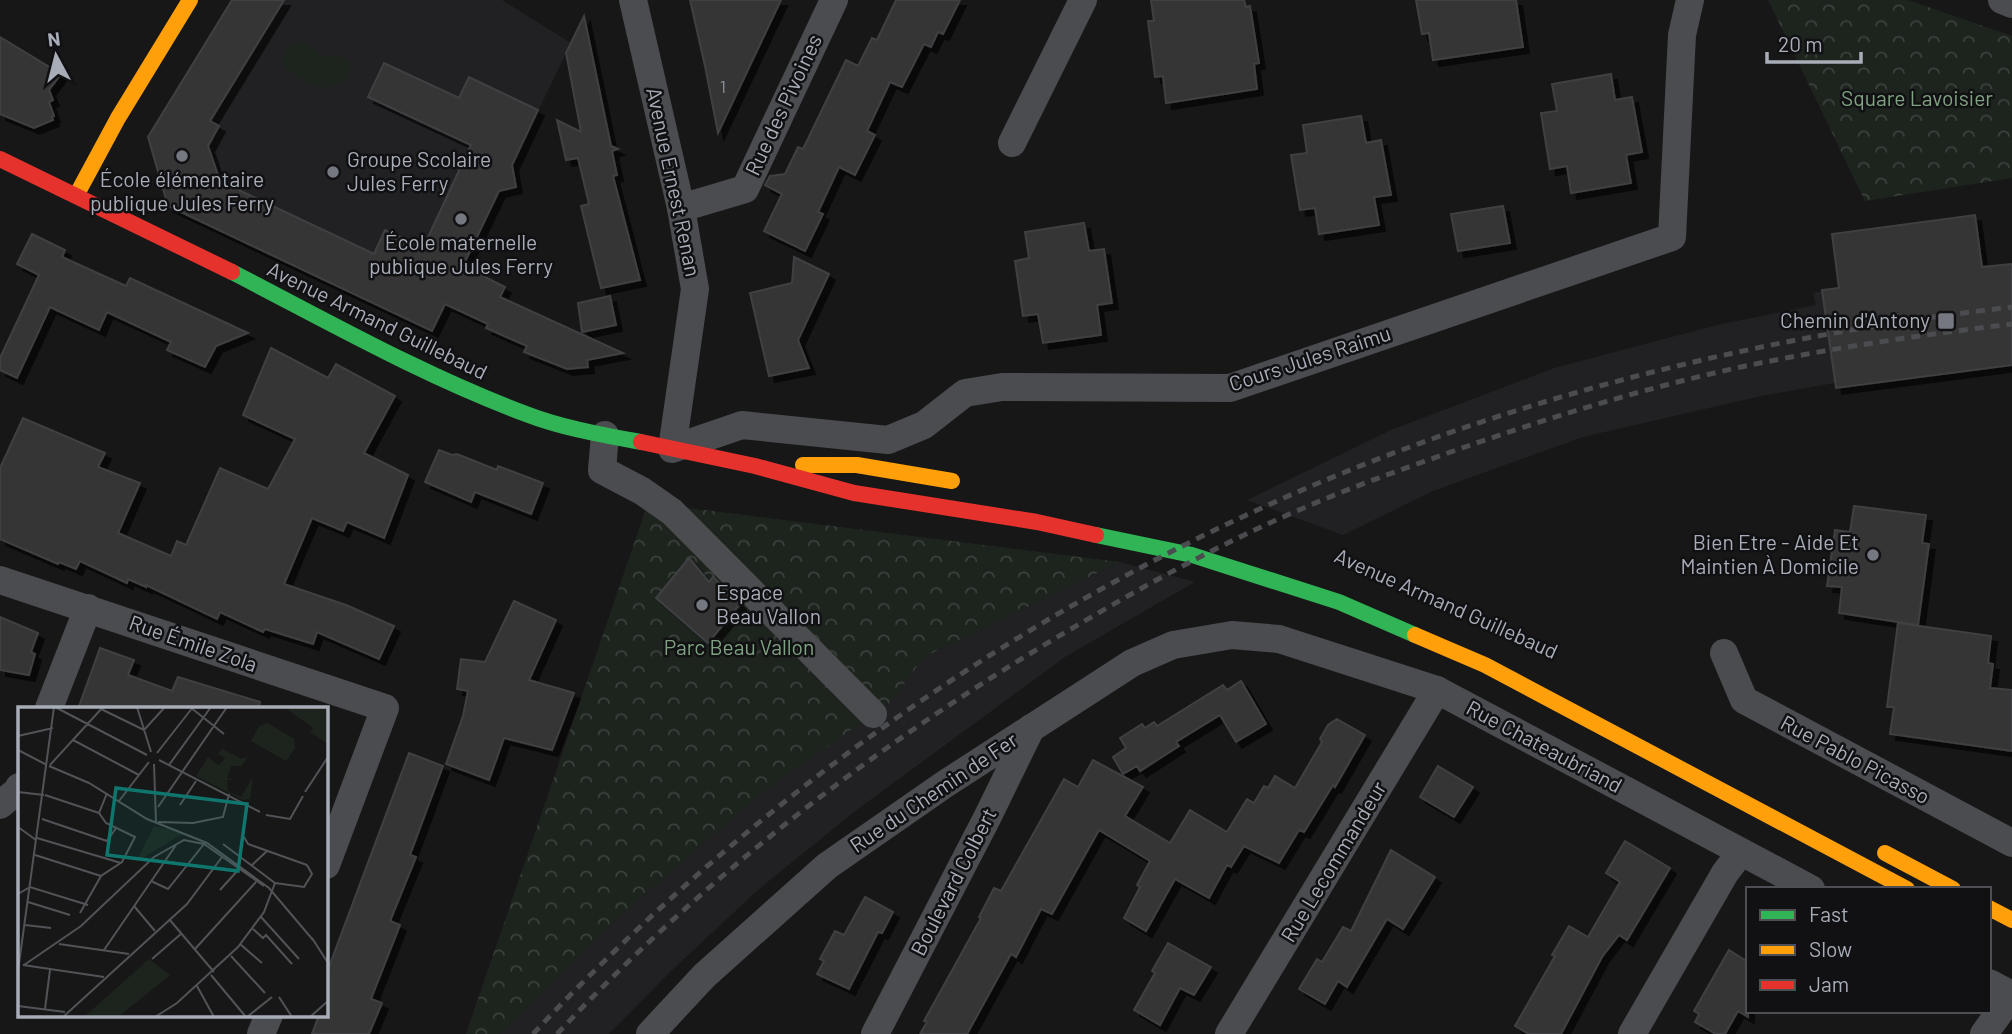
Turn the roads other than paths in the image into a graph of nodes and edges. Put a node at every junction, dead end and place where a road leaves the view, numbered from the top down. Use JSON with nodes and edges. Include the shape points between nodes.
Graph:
{"nodes":[{"id":1,"x":190,"y":0,"type":"edge"},
{"id":2,"x":633,"y":0,"type":"edge"},
{"id":3,"x":834,"y":0,"type":"edge"},
{"id":4,"x":1083,"y":0,"type":"edge"},
{"id":5,"x":1690,"y":0,"type":"edge"},
{"id":6,"x":2001,"y":0,"type":"edge"},
{"id":7,"x":2012,"y":4,"type":"edge"},
{"id":8,"x":1012,"y":143,"type":"dead end"},
{"id":9,"x":0,"y":159,"type":"edge"},
{"id":10,"x":77,"y":194,"type":"junction"},
{"id":11,"x":681,"y":208,"type":"junction"},
{"id":12,"x":605,"y":435,"type":"junction"},
{"id":13,"x":672,"y":449,"type":"junction"},
{"id":14,"x":755,"y":466,"type":"junction"},
{"id":15,"x":961,"y":482,"type":"dead end"},
{"id":16,"x":0,"y":580,"type":"edge"},
{"id":17,"x":88,"y":608,"type":"junction"},
{"id":18,"x":1264,"y":636,"type":"joint"},
{"id":19,"x":1724,"y":653,"type":"dead end"},
{"id":20,"x":1437,"y":690,"type":"junction"},
{"id":21,"x":51,"y":707,"type":"edge"},
{"id":22,"x":873,"y":715,"type":"dead end"},
{"id":23,"x":1031,"y":728,"type":"junction"},
{"id":24,"x":18,"y":790,"type":"edge"},
{"id":25,"x":0,"y":805,"type":"edge"},
{"id":26,"x":2012,"y":843,"type":"edge"},
{"id":27,"x":1868,"y":844,"type":"dead end"},
{"id":28,"x":1741,"y":852,"type":"junction"},
{"id":29,"x":327,"y":862,"type":"edge"},
{"id":30,"x":1807,"y":887,"type":"edge"},
{"id":31,"x":1903,"y":887,"type":"edge"},
{"id":32,"x":1949,"y":887,"type":"edge"},
{"id":33,"x":1991,"y":909,"type":"edge"},
{"id":34,"x":2012,"y":920,"type":"edge"},
{"id":35,"x":1991,"y":984,"type":"edge"},
{"id":36,"x":2012,"y":995,"type":"edge"},
{"id":37,"x":269,"y":1016,"type":"edge"},
{"id":38,"x":261,"y":1034,"type":"edge"},
{"id":39,"x":650,"y":1034,"type":"edge"},
{"id":40,"x":875,"y":1034,"type":"edge"},
{"id":41,"x":1229,"y":1034,"type":"edge"},
{"id":42,"x":1632,"y":1034,"type":"edge"},
{"id":43,"x":1984,"y":1034,"type":"edge"}],
"edges":[{"from":1,"to":10,"type":"street"},
{"from":2,"to":11,"type":"street","name":"Avenue Ernest Renan"},
{"from":3,"to":11,"type":"street","name":"Rue des Pivoines","via":[[745,189]]},
{"from":4,"to":8,"type":"street"},
{"from":5,"to":13,"type":"street","name":"Cours Jules Raimu","via":[[1682,35],[1672,237],[1230,388],[1002,387],[965,394],[924,425],[888,440],[742,425]]},
{"from":6,"to":7,"type":"street"},
{"from":9,"to":10,"type":"street","name":"Avenue Armand Guillebaud"},
{"from":10,"to":12,"type":"street","name":"Avenue Armand Guillebaud","via":[[419,368],[528,415]]},
{"from":11,"to":13,"type":"street","name":"Avenue Ernest Renan","via":[[695,289]]},
{"from":12,"to":13,"type":"street","name":"Avenue Armand Guillebaud"},
{"from":12,"to":22,"type":"street","via":[[602,470],[672,512]]},
{"from":13,"to":14,"type":"street","name":"Avenue Armand Guillebaud"},
{"from":14,"to":15,"type":"street","name":"Avenue Armand Guillebaud","via":[[857,465]]},
{"from":14,"to":31,"type":"street","name":"Avenue Armand Guillebaud","via":[[855,493],[1037,522],[1192,555],[1339,602],[1485,665]]},
{"from":16,"to":17,"type":"street","name":"Rue Émile Zola"},
{"from":17,"to":21,"type":"street"},
{"from":17,"to":29,"type":"street","name":"Rue Émile Zola","via":[[385,708]]},
{"from":18,"to":20,"type":"street","name":"Rue Chateaubriand"},
{"from":18,"to":23,"type":"street","name":"Rue du Chemin de Fer","via":[[1232,635],[1173,645],[1132,663]]},
{"from":19,"to":26,"type":"street","name":"Rue Pablo Picasso","via":[[1744,700]]},
{"from":20,"to":28,"type":"street","name":"Rue Chateaubriand"},
{"from":20,"to":41,"type":"street","name":"Rue Lecommandeur"},
{"from":23,"to":39,"type":"street","name":"Rue du Chemin de Fer","via":[[827,866],[704,976]]},
{"from":23,"to":40,"type":"street","name":"Boulevard Colbert"},
{"from":24,"to":25,"type":"street"},
{"from":27,"to":32,"type":"street"},
{"from":28,"to":30,"type":"street","name":"Rue Chateaubriand"},
{"from":28,"to":42,"type":"street"},
{"from":33,"to":34,"type":"street"},
{"from":35,"to":36,"type":"street"},
{"from":36,"to":43,"type":"street"},
{"from":37,"to":38,"type":"street"}]}
